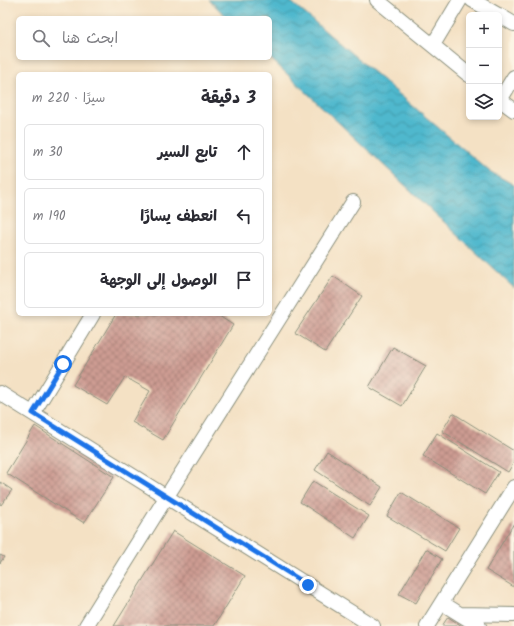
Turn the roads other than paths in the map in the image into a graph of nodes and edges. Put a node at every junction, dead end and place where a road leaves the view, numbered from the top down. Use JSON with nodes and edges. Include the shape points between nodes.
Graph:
{"nodes":[{"id":1,"x":377,"y":0,"type":"edge"},
{"id":2,"x":460,"y":0,"type":"edge"},
{"id":3,"x":472,"y":0,"type":"edge"},
{"id":4,"x":494,"y":12,"type":"edge"},
{"id":5,"x":502,"y":17,"type":"edge"},
{"id":6,"x":514,"y":24,"type":"edge"},
{"id":7,"x":433,"y":45,"type":"junction"},
{"id":8,"x":466,"y":72,"type":"edge"},
{"id":9,"x":514,"y":77,"type":"edge"},
{"id":10,"x":502,"y":97,"type":"edge"},
{"id":11,"x":502,"y":101,"type":"edge"},
{"id":12,"x":514,"y":110,"type":"edge"},
{"id":13,"x":353,"y":202,"type":"dead end"},
{"id":14,"x":92,"y":316,"type":"edge"},
{"id":15,"x":1,"y":396,"type":"edge"},
{"id":16,"x":33,"y":413,"type":"junction"},
{"id":17,"x":514,"y":487,"type":"edge"},
{"id":18,"x":167,"y":496,"type":"junction"},
{"id":19,"x":442,"y":603,"type":"junction"},
{"id":20,"x":460,"y":614,"type":"junction"},
{"id":21,"x":514,"y":615,"type":"edge"},
{"id":22,"x":514,"y":619,"type":"edge"},
{"id":23,"x":86,"y":626,"type":"edge"},
{"id":24,"x":373,"y":626,"type":"edge"},
{"id":25,"x":427,"y":626,"type":"edge"},
{"id":26,"x":479,"y":626,"type":"edge"},
{"id":27,"x":509,"y":626,"type":"edge"}],
"edges":[{"from":1,"to":7,"type":"street"},
{"from":2,"to":7,"type":"street"},
{"from":3,"to":4,"type":"street"},
{"from":5,"to":6,"type":"street"},
{"from":7,"to":8,"type":"street"},
{"from":9,"to":10,"type":"street"},
{"from":11,"to":12,"type":"street"},
{"from":13,"to":18,"type":"street"},
{"from":14,"to":16,"type":"street"},
{"from":15,"to":16,"type":"street"},
{"from":16,"to":18,"type":"street"},
{"from":17,"to":19,"type":"street"},
{"from":18,"to":23,"type":"street"},
{"from":18,"to":24,"type":"street"},
{"from":19,"to":20,"type":"street"},
{"from":19,"to":25,"type":"street"},
{"from":20,"to":21,"type":"street"},
{"from":20,"to":26,"type":"street"},
{"from":22,"to":27,"type":"street"}]}
